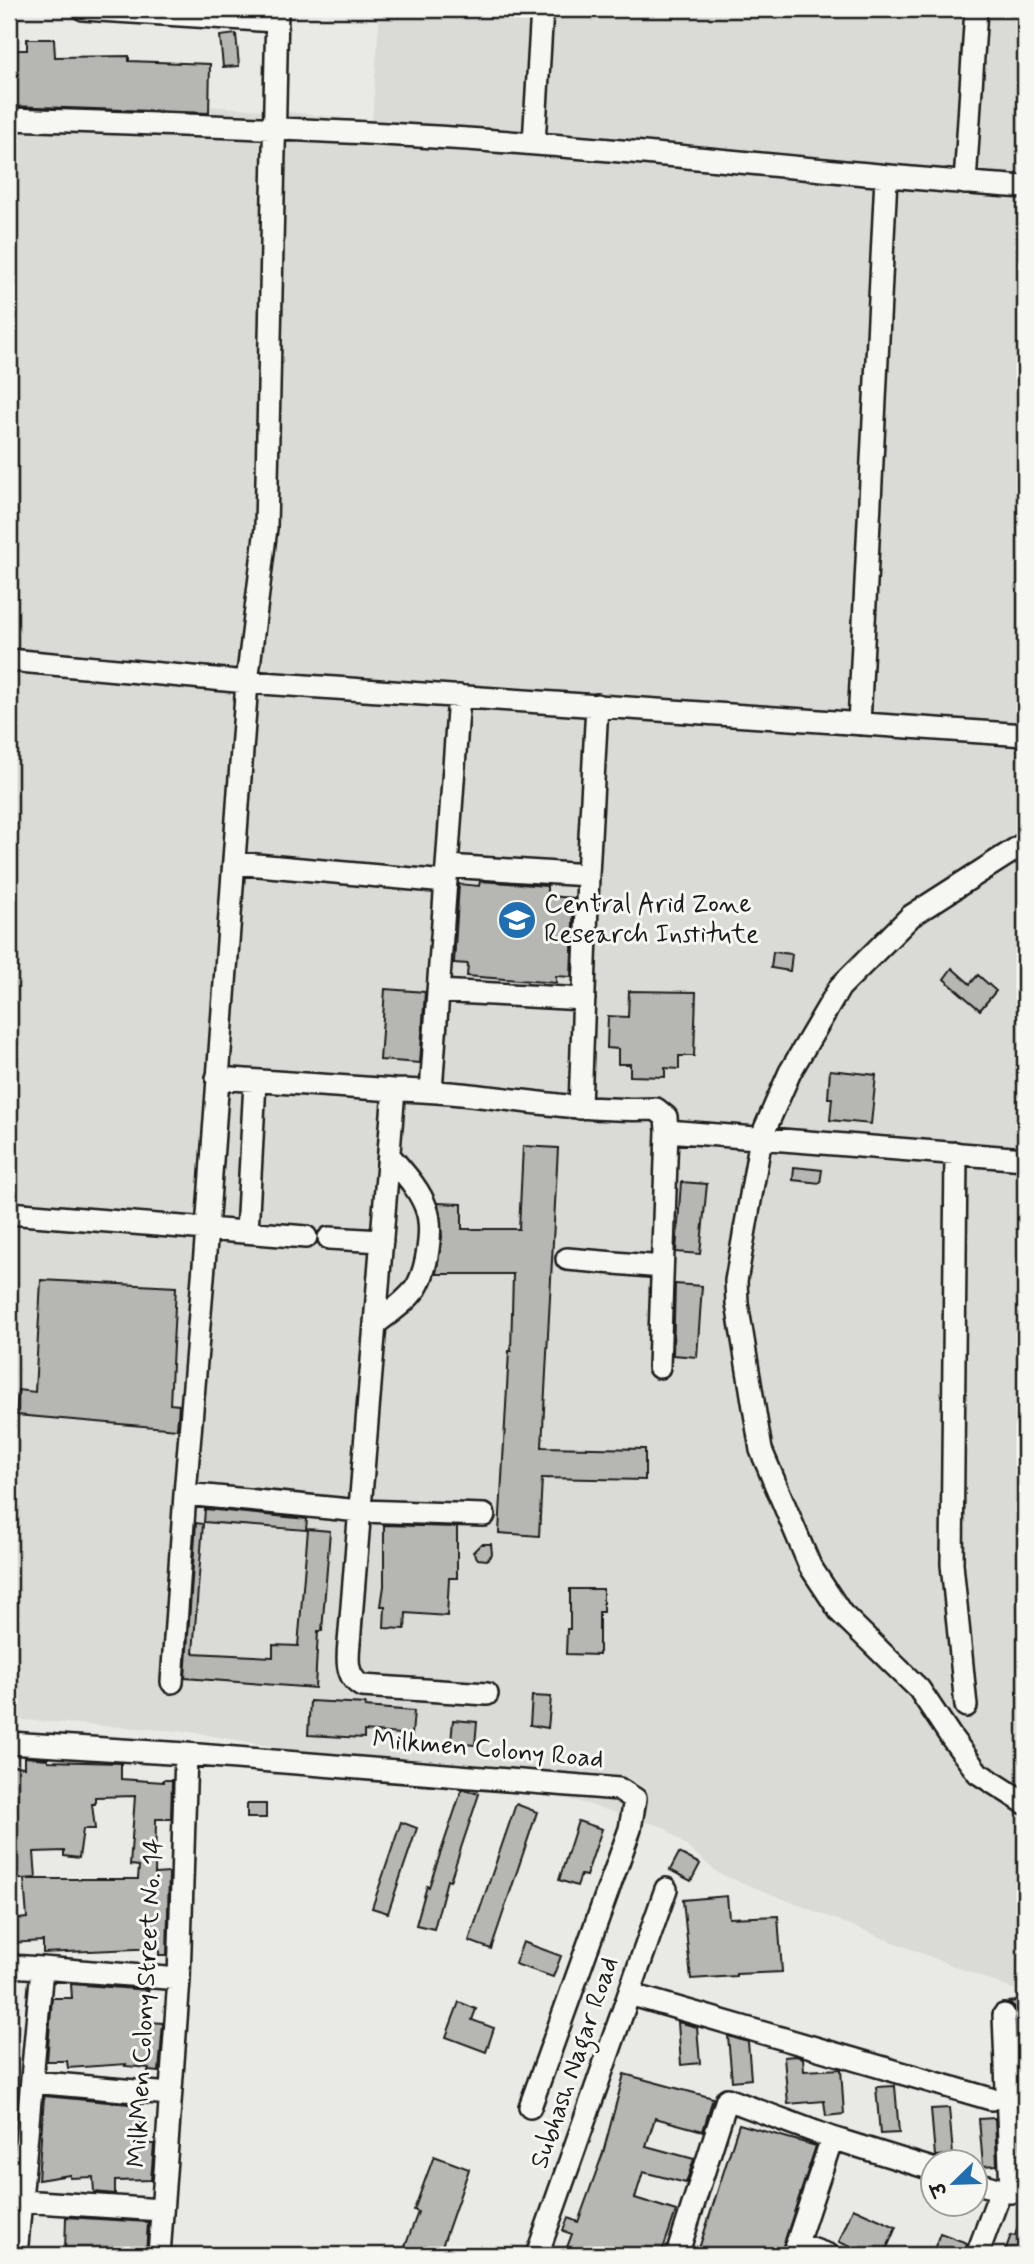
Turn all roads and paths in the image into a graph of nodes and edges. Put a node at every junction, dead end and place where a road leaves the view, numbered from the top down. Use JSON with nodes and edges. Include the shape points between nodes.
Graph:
{"nodes":[{"id":1,"x":83,"y":9,"type":"edge"},
{"id":2,"x":542,"y":9,"type":"edge"},
{"id":3,"x":976,"y":9,"type":"edge"},
{"id":4,"x":277,"y":15,"type":"edge"},
{"id":5,"x":9,"y":119,"type":"edge"},
{"id":6,"x":274,"y":128,"type":"junction"},
{"id":7,"x":534,"y":144,"type":"junction"},
{"id":8,"x":886,"y":177,"type":"junction"},
{"id":9,"x":965,"y":183,"type":"junction"},
{"id":10,"x":1025,"y":187,"type":"edge"},
{"id":11,"x":9,"y":660,"type":"edge"},
{"id":12,"x":247,"y":682,"type":"junction"},
{"id":13,"x":459,"y":696,"type":"junction"},
{"id":14,"x":597,"y":705,"type":"junction"},
{"id":15,"x":859,"y":724,"type":"junction"},
{"id":16,"x":1025,"y":735,"type":"edge"},
{"id":17,"x":1025,"y":843,"type":"edge"},
{"id":18,"x":235,"y":863,"type":"junction"},
{"id":19,"x":447,"y":874,"type":"junction"},
{"id":20,"x":588,"y":875,"type":"junction"},
{"id":21,"x":438,"y":991,"type":"junction"},
{"id":22,"x":584,"y":999,"type":"junction"},
{"id":23,"x":217,"y":1078,"type":"junction"},
{"id":24,"x":255,"y":1082,"type":"junction"},
{"id":25,"x":394,"y":1090,"type":"junction"},
{"id":26,"x":431,"y":1091,"type":"junction"},
{"id":27,"x":580,"y":1108,"type":"junction"},
{"id":28,"x":667,"y":1131,"type":"junction"},
{"id":29,"x":761,"y":1138,"type":"junction"},
{"id":30,"x":956,"y":1153,"type":"junction"},
{"id":31,"x":389,"y":1155,"type":"junction"},
{"id":32,"x":1025,"y":1159,"type":"edge"},
{"id":33,"x":9,"y":1213,"type":"edge"},
{"id":34,"x":207,"y":1229,"type":"junction"},
{"id":35,"x":247,"y":1232,"type":"junction"},
{"id":36,"x":382,"y":1241,"type":"junction"},
{"id":37,"x":567,"y":1259,"type":"dead end"},
{"id":38,"x":662,"y":1266,"type":"junction"},
{"id":39,"x":375,"y":1324,"type":"junction"},
{"id":40,"x":659,"y":1367,"type":"dead end"},
{"id":41,"x":185,"y":1494,"type":"junction"},
{"id":42,"x":360,"y":1511,"type":"junction"},
{"id":43,"x":484,"y":1515,"type":"dead end"},
{"id":44,"x":172,"y":1682,"type":"dead end"},
{"id":45,"x":487,"y":1695,"type":"dead end"},
{"id":46,"x":966,"y":1706,"type":"dead end"},
{"id":47,"x":9,"y":1743,"type":"edge"},
{"id":48,"x":186,"y":1754,"type":"junction"},
{"id":49,"x":1025,"y":1803,"type":"edge"},
{"id":50,"x":666,"y":1889,"type":"dead end"},
{"id":51,"x":9,"y":1966,"type":"edge"},
{"id":52,"x":42,"y":1968,"type":"junction"},
{"id":53,"x":178,"y":1979,"type":"junction"},
{"id":54,"x":629,"y":1994,"type":"junction"},
{"id":55,"x":1004,"y":2015,"type":"dead end"},
{"id":56,"x":32,"y":2082,"type":"junction"},
{"id":57,"x":170,"y":2094,"type":"junction"},
{"id":58,"x":991,"y":2099,"type":"dead end"},
{"id":59,"x":530,"y":2107,"type":"dead end"},
{"id":60,"x":832,"y":2137,"type":"junction"},
{"id":61,"x":918,"y":2164,"type":"edge"},
{"id":62,"x":988,"y":2186,"type":"edge"},
{"id":63,"x":1012,"y":2192,"type":"edge"},
{"id":64,"x":22,"y":2201,"type":"junction"},
{"id":65,"x":162,"y":2210,"type":"junction"},
{"id":66,"x":795,"y":2250,"type":"edge"},
{"id":67,"x":16,"y":2255,"type":"edge"},
{"id":68,"x":159,"y":2255,"type":"edge"},
{"id":69,"x":537,"y":2255,"type":"edge"},
{"id":70,"x":677,"y":2255,"type":"edge"},
{"id":71,"x":828,"y":2255,"type":"edge"},
{"id":72,"x":977,"y":2255,"type":"edge"}],
"edges":[{"from":1,"to":4,"type":"street"},
{"from":2,"to":7,"type":"street"},
{"from":3,"to":9,"type":"street"},
{"from":4,"to":6,"type":"street"},
{"from":5,"to":6,"type":"street"},
{"from":6,"to":7,"type":"street"},
{"from":6,"to":12,"type":"street","via":[[266,528]]},
{"from":7,"to":8,"type":"street"},
{"from":8,"to":9,"type":"street"},
{"from":8,"to":15,"type":"street"},
{"from":9,"to":10,"type":"street"},
{"from":11,"to":12,"type":"street"},
{"from":12,"to":13,"type":"street"},
{"from":12,"to":18,"type":"street"},
{"from":13,"to":14,"type":"street"},
{"from":13,"to":19,"type":"street"},
{"from":14,"to":15,"type":"street"},
{"from":14,"to":20,"type":"street"},
{"from":15,"to":16,"type":"street"},
{"from":17,"to":29,"type":"street","via":[[911,916],[840,987],[790,1072]]},
{"from":18,"to":19,"type":"street"},
{"from":18,"to":23,"type":"street"},
{"from":19,"to":20,"type":"street"},
{"from":19,"to":21,"type":"street"},
{"from":20,"to":22,"type":"street"},
{"from":21,"to":22,"type":"street"},
{"from":21,"to":26,"type":"street"},
{"from":22,"to":27,"type":"street"},
{"from":23,"to":24,"type":"street"},
{"from":23,"to":34,"type":"street"},
{"from":24,"to":25,"type":"street"},
{"from":24,"to":35,"type":"street"},
{"from":25,"to":26,"type":"street"},
{"from":25,"to":31,"type":"street"},
{"from":26,"to":27,"type":"street"},
{"from":27,"to":28,"type":"street","via":[[656,1109],[666,1116]]},
{"from":28,"to":29,"type":"street"},
{"from":28,"to":38,"type":"street"},
{"from":29,"to":30,"type":"street"},
{"from":29,"to":49,"type":"street","via":[[736,1281],[761,1450],[825,1592],[919,1689],[978,1773]]},
{"from":30,"to":32,"type":"street"},
{"from":30,"to":46,"type":"street","via":[[953,1564]]},
{"from":31,"to":36,"type":"street"},
{"from":31,"to":39,"type":"street","via":[[415,1186],[426,1208],[429,1238],[417,1286]]},
{"from":33,"to":34,"type":"street"},
{"from":34,"to":35,"type":"street"},
{"from":34,"to":41,"type":"street"},
{"from":35,"to":36,"type":"street","via":[[306,1237],[309,1228],[318,1225],[326,1229],[329,1238]]},
{"from":36,"to":39,"type":"street"},
{"from":37,"to":38,"type":"street"},
{"from":38,"to":40,"type":"street"},
{"from":39,"to":42,"type":"street"},
{"from":41,"to":42,"type":"street"},
{"from":41,"to":44,"type":"street"},
{"from":42,"to":43,"type":"street"},
{"from":42,"to":45,"type":"street","via":[[349,1642],[353,1681],[362,1686]]},
{"from":47,"to":48,"type":"street","name":"Milkmen Colony Road"},
{"from":48,"to":53,"type":"street","name":"MilkMen Colony Street No. 14"},
{"from":48,"to":59,"type":"street","name":"Milkmen Colony Road","via":[[619,1789],[635,1799],[630,1829]]},
{"from":50,"to":54,"type":"street","name":"Subhash Nagar Road"},
{"from":51,"to":52,"type":"street"},
{"from":52,"to":53,"type":"street"},
{"from":52,"to":56,"type":"street"},
{"from":53,"to":57,"type":"street","name":"MilkMen Colony Street No. 14"},
{"from":54,"to":58,"type":"street"},
{"from":54,"to":69,"type":"street","name":"Subhash Nagar Road"},
{"from":55,"to":63,"type":"street"},
{"from":56,"to":57,"type":"street"},
{"from":56,"to":64,"type":"street"},
{"from":57,"to":65,"type":"street","name":"MilkMen Colony Street No. 14"},
{"from":60,"to":61,"type":"street"},
{"from":60,"to":66,"type":"street"},
{"from":60,"to":70,"type":"street","via":[[727,2099]]},
{"from":62,"to":63,"type":"street"},
{"from":63,"to":72,"type":"street"},
{"from":64,"to":65,"type":"street"},
{"from":64,"to":67,"type":"street"},
{"from":65,"to":68,"type":"street","name":"MilkMen Colony Street No. 14"},
{"from":66,"to":71,"type":"street"}]}
